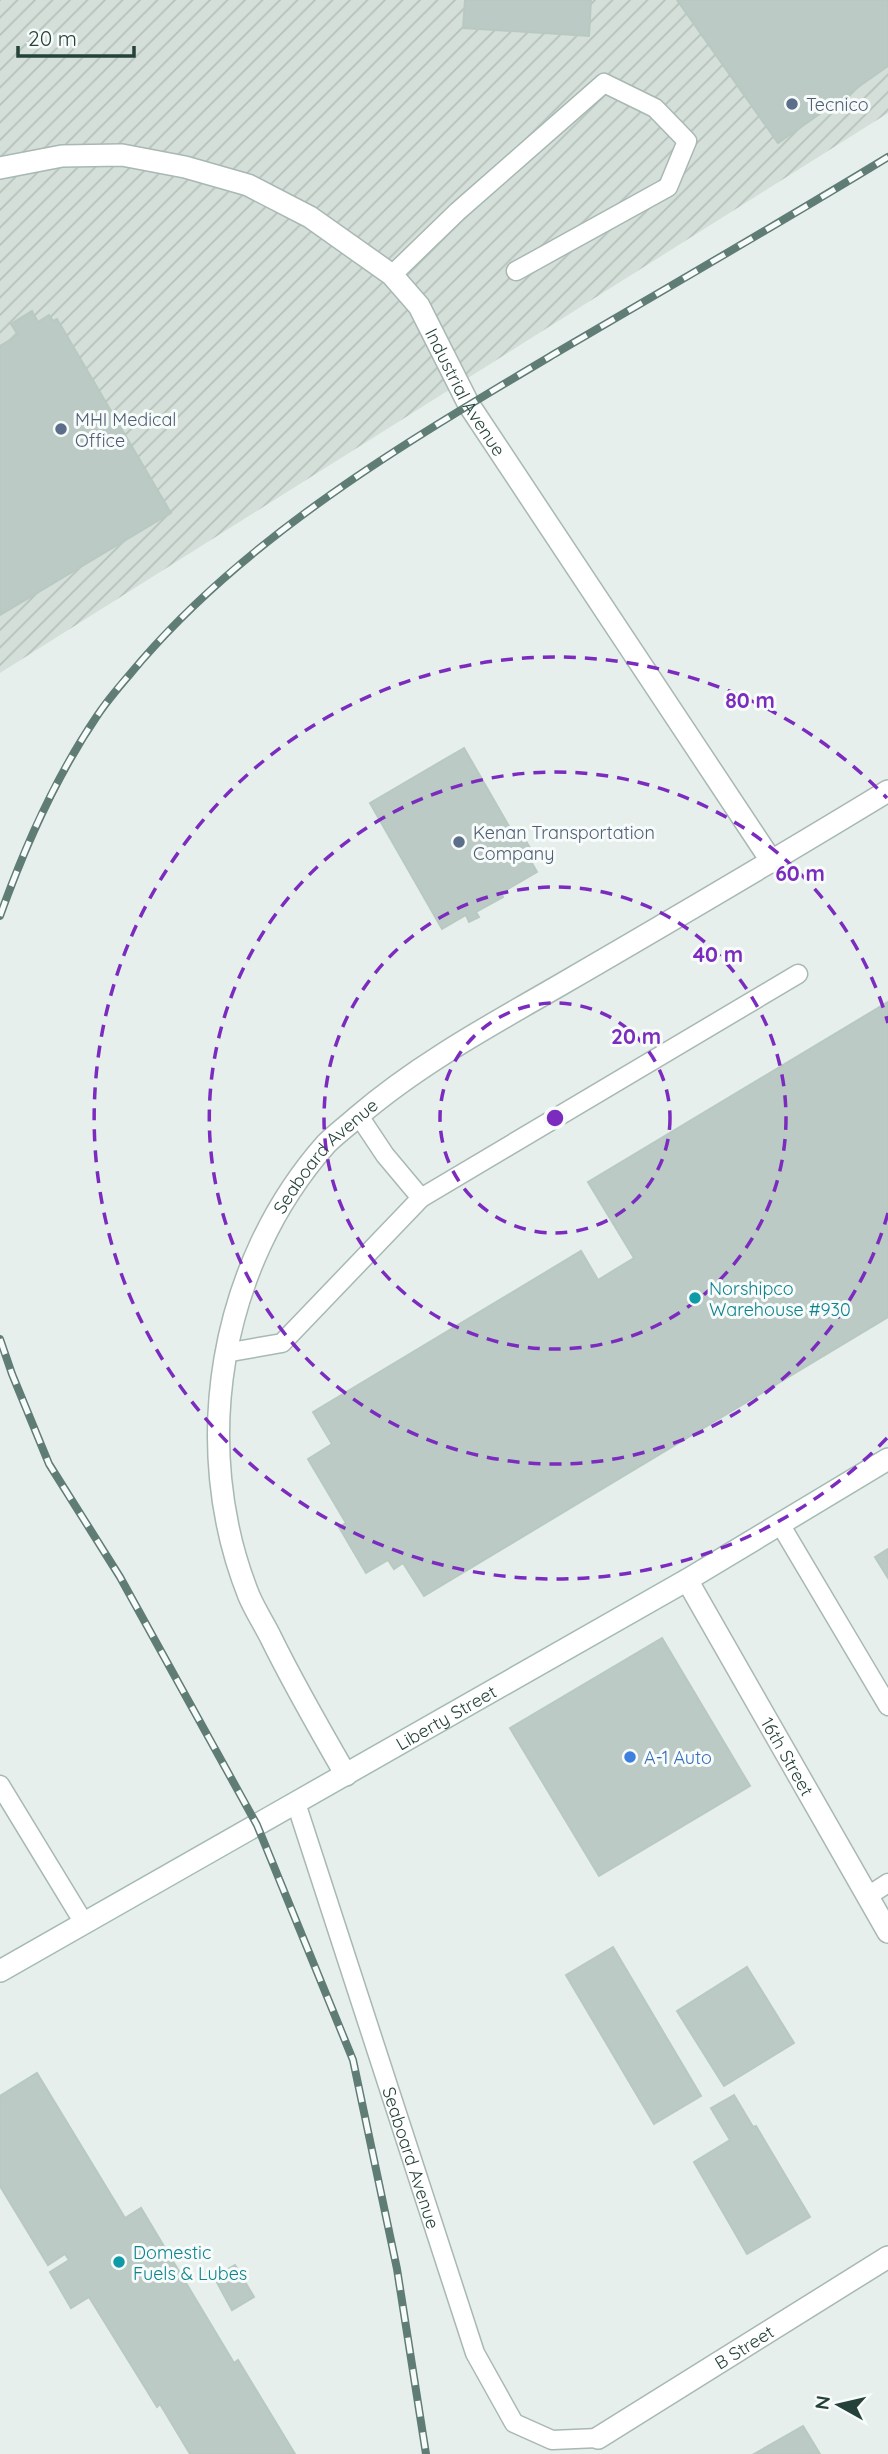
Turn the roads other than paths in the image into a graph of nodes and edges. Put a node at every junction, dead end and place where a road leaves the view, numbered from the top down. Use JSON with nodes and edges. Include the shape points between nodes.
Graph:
{"nodes":[{"id":1,"x":0,"y":168,"type":"edge"},
{"id":2,"x":516,"y":271,"type":"dead end"},
{"id":3,"x":392,"y":275,"type":"junction"},
{"id":4,"x":888,"y":791,"type":"edge"},
{"id":5,"x":772,"y":862,"type":"junction"},
{"id":6,"x":799,"y":974,"type":"dead end"},
{"id":7,"x":359,"y":1116,"type":"junction"},
{"id":8,"x":421,"y":1198,"type":"junction"},
{"id":9,"x":225,"y":1353,"type":"junction"},
{"id":10,"x":888,"y":1459,"type":"edge"},
{"id":11,"x":780,"y":1524,"type":"junction"},
{"id":12,"x":687,"y":1580,"type":"junction"},
{"id":13,"x":888,"y":1706,"type":"edge"},
{"id":14,"x":346,"y":1775,"type":"junction"},
{"id":15,"x":0,"y":1785,"type":"edge"},
{"id":16,"x":296,"y":1803,"type":"junction"},
{"id":17,"x":888,"y":1884,"type":"edge"},
{"id":18,"x":868,"y":1896,"type":"junction"},
{"id":19,"x":84,"y":1923,"type":"junction"},
{"id":20,"x":888,"y":1932,"type":"edge"},
{"id":21,"x":0,"y":1971,"type":"edge"},
{"id":22,"x":888,"y":2257,"type":"edge"},
{"id":23,"x":598,"y":2438,"type":"joint"}],
"edges":[{"from":1,"to":3,"type":"street","name":"Industrial Avenue","via":[[62,156],[122,155],[185,167],[248,185],[310,217]]},
{"from":2,"to":3,"type":"lane","via":[[668,187],[687,141],[655,108],[604,83]]},
{"from":3,"to":5,"type":"street","name":"Industrial Avenue","via":[[419,306],[469,405]]},
{"from":4,"to":5,"type":"street","name":"Seaboard Avenue"},
{"from":5,"to":7,"type":"street","name":"Seaboard Avenue","via":[[473,1036]]},
{"from":6,"to":8,"type":"lane"},
{"from":7,"to":8,"type":"lane"},
{"from":7,"to":9,"type":"street","name":"Seaboard Avenue","via":[[327,1143],[263,1238],[241,1293]]},
{"from":8,"to":9,"type":"lane","via":[[282,1343]]},
{"from":9,"to":14,"type":"street","name":"Seaboard Avenue","via":[[218,1407],[218,1475],[228,1526],[249,1596]]},
{"from":10,"to":11,"type":"street","name":"Liberty Street"},
{"from":11,"to":12,"type":"street","name":"Liberty Street"},
{"from":11,"to":13,"type":"lane"},
{"from":12,"to":14,"type":"street","name":"Liberty Street"},
{"from":12,"to":18,"type":"street","name":"16th Street"},
{"from":14,"to":16,"type":"street","name":"Liberty Street"},
{"from":15,"to":19,"type":"lane"},
{"from":16,"to":19,"type":"street","name":"Liberty Street"},
{"from":16,"to":23,"type":"lane","name":"Seaboard Avenue","via":[[475,2353],[514,2423],[552,2440]]},
{"from":17,"to":18,"type":"lane"},
{"from":18,"to":20,"type":"street","name":"16th Street"},
{"from":19,"to":21,"type":"street","name":"Liberty Street"},
{"from":22,"to":23,"type":"street","name":"B Street"}]}
